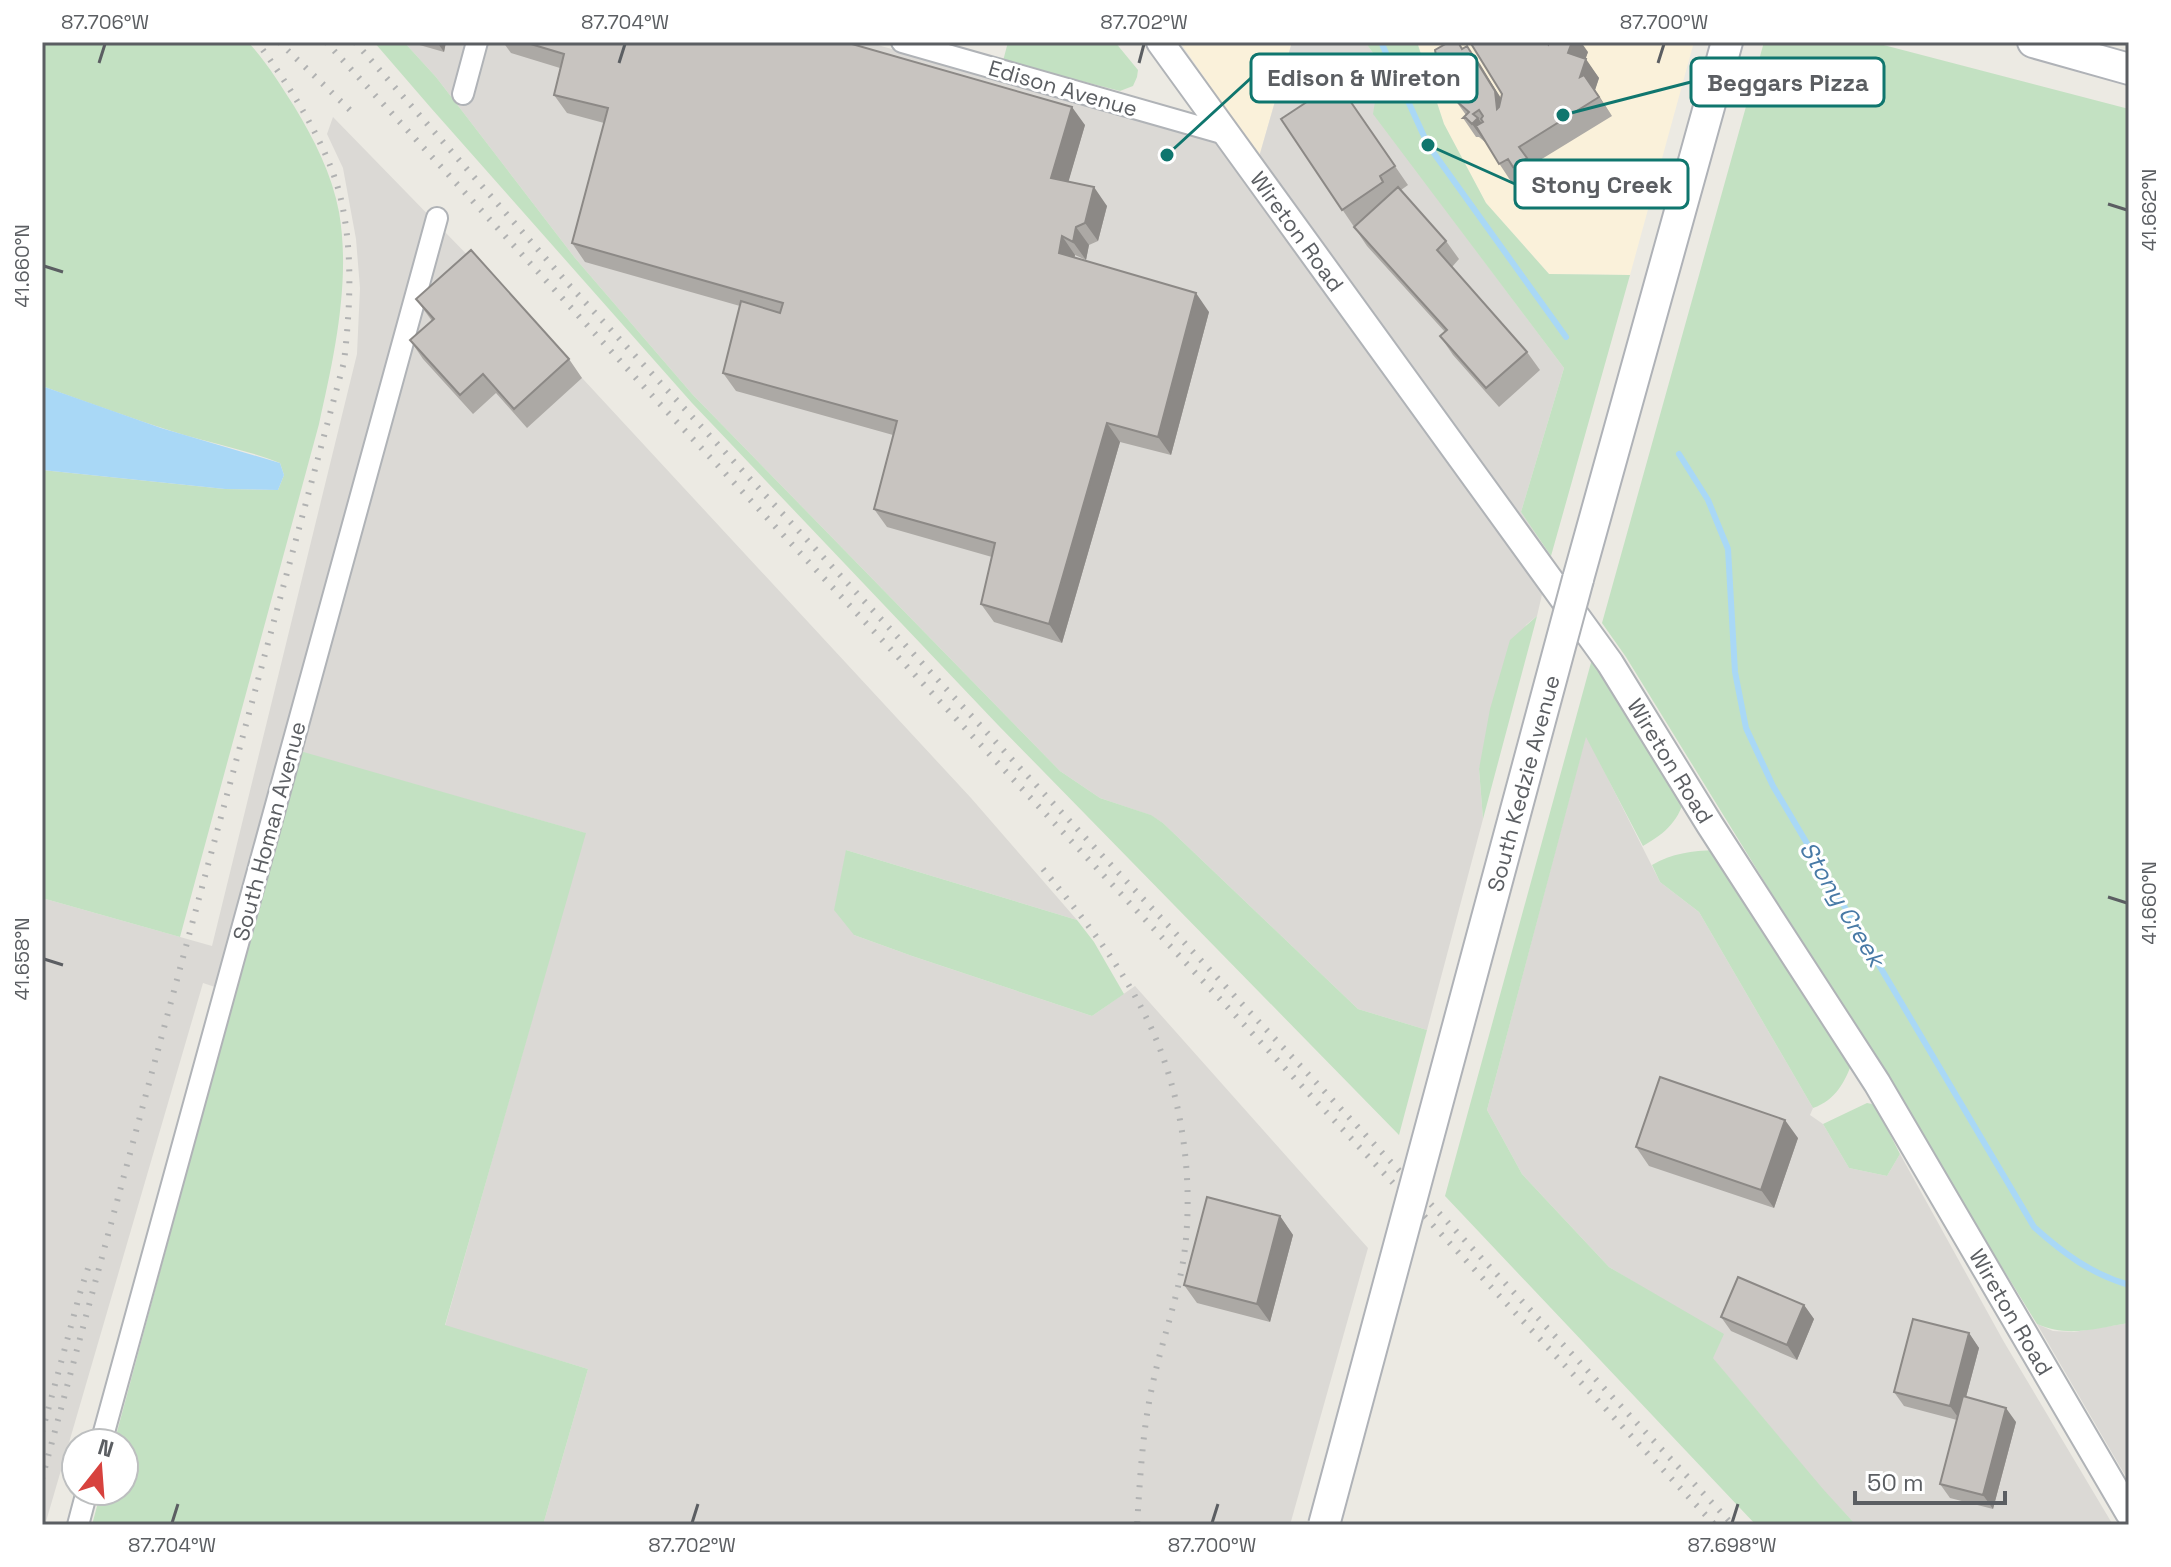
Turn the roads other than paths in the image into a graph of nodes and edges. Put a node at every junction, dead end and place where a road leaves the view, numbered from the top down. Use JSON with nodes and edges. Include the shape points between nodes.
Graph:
{"nodes":[{"id":1,"x":477,"y":42,"type":"edge"},
{"id":2,"x":902,"y":42,"type":"edge"},
{"id":3,"x":1160,"y":42,"type":"edge"},
{"id":4,"x":1727,"y":42,"type":"edge"},
{"id":5,"x":2033,"y":42,"type":"edge"},
{"id":6,"x":2129,"y":69,"type":"edge"},
{"id":7,"x":463,"y":94,"type":"dead end"},
{"id":8,"x":1225,"y":134,"type":"junction"},
{"id":9,"x":437,"y":218,"type":"dead end"},
{"id":10,"x":105,"y":1427,"type":"edge"},
{"id":11,"x":2129,"y":1513,"type":"edge"},
{"id":12,"x":1324,"y":1525,"type":"edge"}],
"edges":[{"from":1,"to":7,"type":"street"},
{"from":2,"to":8,"type":"street","name":"Edison Avenue"},
{"from":3,"to":8,"type":"street","name":"Wireton Road"},
{"from":4,"to":12,"type":"main road","name":"South Kedzie Avenue","bridge":true},
{"from":5,"to":6,"type":"main road"},
{"from":8,"to":11,"type":"street","name":"Wireton Road","via":[[1610,663],[1877,1083]]},
{"from":9,"to":10,"type":"street","name":"South Homan Avenue"}]}
